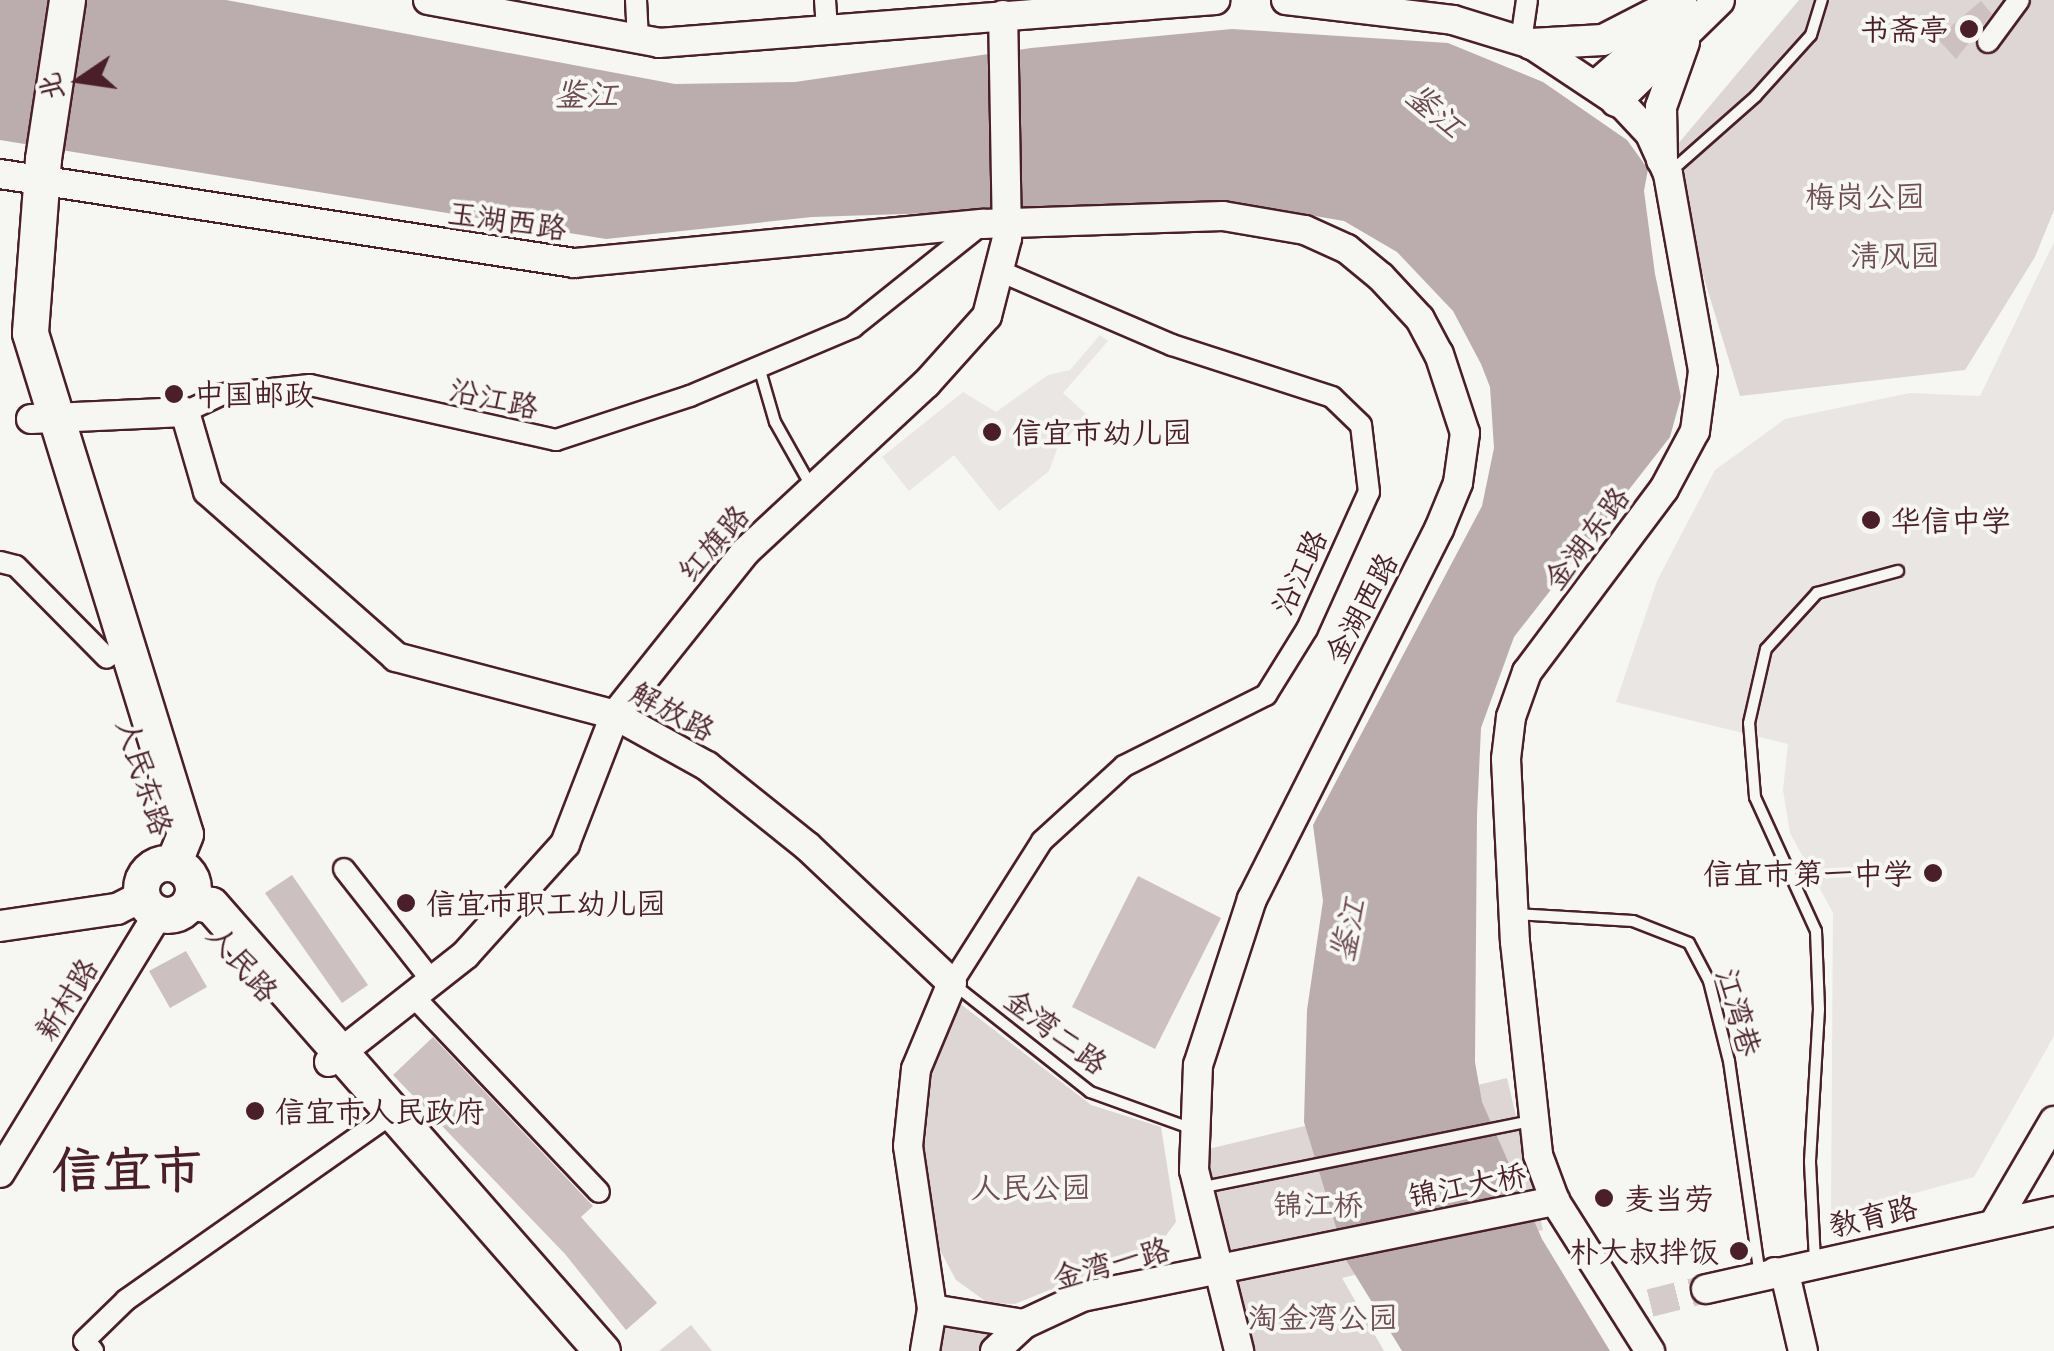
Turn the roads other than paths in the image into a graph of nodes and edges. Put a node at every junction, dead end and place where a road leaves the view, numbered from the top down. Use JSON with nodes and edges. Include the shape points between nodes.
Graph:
{"nodes":[{"id":1,"x":52,"y":0,"type":"edge"},
{"id":2,"x":67,"y":0,"type":"edge"},
{"id":3,"x":636,"y":0,"type":"edge"},
{"id":4,"x":824,"y":0,"type":"edge"},
{"id":5,"x":1204,"y":0,"type":"edge"},
{"id":6,"x":1215,"y":0,"type":"edge"},
{"id":7,"x":1286,"y":0,"type":"edge"},
{"id":8,"x":1527,"y":0,"type":"edge"},
{"id":9,"x":1719,"y":0,"type":"edge"},
{"id":10,"x":1822,"y":0,"type":"edge"},
{"id":11,"x":2019,"y":0,"type":"edge"},
{"id":12,"x":442,"y":1,"type":"edge"},
{"id":13,"x":1375,"y":3,"type":"edge"},
{"id":14,"x":1007,"y":5,"type":"edge"},
{"id":15,"x":1688,"y":9,"type":"edge"},
{"id":16,"x":826,"y":28,"type":"junction"},
{"id":17,"x":638,"y":40,"type":"junction"},
{"id":18,"x":1988,"y":42,"type":"dead end"},
{"id":19,"x":1526,"y":43,"type":"junction"},
{"id":20,"x":1607,"y":93,"type":"junction"},
{"id":21,"x":1665,"y":166,"type":"junction"},
{"id":22,"x":27,"y":170,"type":"edge"},
{"id":23,"x":995,"y":224,"type":"junction"},
{"id":24,"x":1002,"y":272,"type":"junction"},
{"id":25,"x":759,"y":367,"type":"junction"},
{"id":26,"x":185,"y":412,"type":"junction"},
{"id":27,"x":41,"y":418,"type":"junction"},
{"id":28,"x":812,"y":487,"type":"junction"},
{"id":29,"x":0,"y":562,"type":"edge"},
{"id":30,"x":1898,"y":571,"type":"dead end"},
{"id":31,"x":107,"y":658,"type":"junction"},
{"id":32,"x":614,"y":714,"type":"junction"},
{"id":33,"x":173,"y":863,"type":"junction"},
{"id":34,"x":344,"y":870,"type":"dead end"},
{"id":35,"x":163,"y":904,"type":"junction"},
{"id":36,"x":1514,"y":914,"type":"junction"},
{"id":37,"x":0,"y":916,"type":"edge"},
{"id":38,"x":0,"y":926,"type":"edge"},
{"id":39,"x":952,"y":983,"type":"junction"},
{"id":40,"x":422,"y":988,"type":"junction"},
{"id":41,"x":335,"y":1058,"type":"junction"},
{"id":42,"x":382,"y":1120,"type":"junction"},
{"id":43,"x":1532,"y":1120,"type":"junction"},
{"id":44,"x":2054,"y":1121,"type":"edge"},
{"id":45,"x":1192,"y":1128,"type":"junction"},
{"id":46,"x":0,"y":1173,"type":"edge"},
{"id":47,"x":1198,"y":1188,"type":"junction"},
{"id":48,"x":600,"y":1192,"type":"dead end"},
{"id":49,"x":1556,"y":1201,"type":"junction"},
{"id":50,"x":2054,"y":1212,"type":"edge"},
{"id":51,"x":1995,"y":1222,"type":"junction"},
{"id":52,"x":1815,"y":1262,"type":"junction"},
{"id":53,"x":1216,"y":1270,"type":"junction"},
{"id":54,"x":1767,"y":1274,"type":"junction"},
{"id":55,"x":1706,"y":1289,"type":"tunnel mouth"},
{"id":56,"x":1650,"y":1303,"type":"tunnel mouth"},
{"id":57,"x":932,"y":1309,"type":"junction"},
{"id":58,"x":1622,"y":1310,"type":"junction"},
{"id":59,"x":1024,"y":1337,"type":"edge"},
{"id":60,"x":93,"y":1351,"type":"edge"},
{"id":61,"x":584,"y":1351,"type":"edge"},
{"id":62,"x":602,"y":1351,"type":"edge"},
{"id":63,"x":924,"y":1351,"type":"edge"},
{"id":64,"x":995,"y":1351,"type":"edge"},
{"id":65,"x":1239,"y":1351,"type":"edge"},
{"id":66,"x":1650,"y":1351,"type":"edge"},
{"id":67,"x":1794,"y":1351,"type":"edge"},
{"id":68,"x":1803,"y":1351,"type":"edge"}],
"edges":[{"from":1,"to":22,"type":"highway"},
{"from":2,"to":22,"type":"highway"},
{"from":3,"to":17,"type":"street"},
{"from":4,"to":16,"type":"street"},
{"from":5,"to":6,"type":"main road"},
{"from":5,"to":14,"type":"main road"},
{"from":7,"to":13,"type":"main road","name":"金湖东路"},
{"from":8,"to":19,"type":"street"},
{"from":9,"to":15,"type":"main road"},
{"from":10,"to":21,"type":"lane","via":[[1811,35],[1756,96]]},
{"from":11,"to":18,"type":"street"},
{"from":12,"to":17,"type":"main road"},
{"from":13,"to":19,"type":"main road","name":"金湖东路"},
{"from":14,"to":16,"type":"main road"},
{"from":14,"to":23,"type":"main road","name":"红旗路"},
{"from":15,"to":19,"type":"main road","via":[[1603,40]]},
{"from":15,"to":20,"type":"main road"},
{"from":15,"to":21,"type":"main road","via":[[1661,107]]},
{"from":16,"to":17,"type":"main road"},
{"from":19,"to":20,"type":"main road","name":"金湖东路"},
{"from":20,"to":21,"type":"main road","name":"金湖东路","via":[[1650,134]]},
{"from":21,"to":36,"type":"main road","name":"金湖东路","via":[[1703,370],[1695,430],[1664,489],[1527,672],[1510,717]]},
{"from":22,"to":23,"type":"main road","name":"玉湖西路","via":[[574,263]]},
{"from":22,"to":27,"type":"highway","name":"人民东路","via":[[8,317]]},
{"from":23,"to":24,"type":"main road","name":"红旗路"},
{"from":23,"to":25,"type":"street","name":"沿江路","via":[[854,326]]},
{"from":23,"to":45,"type":"main road","name":"金湖西路","via":[[1223,216],[1305,230],[1346,249],[1420,320],[1456,397],[1464,433],[1458,483],[1439,530],[1252,899],[1198,1065]]},
{"from":24,"to":28,"type":"main road","name":"红旗路","via":[[986,316],[965,345]]},
{"from":24,"to":39,"type":"street","name":"沿江路","via":[[1172,344],[1332,397],[1361,425],[1368,492],[1307,629],[1266,695],[1124,766],[1042,841]]},
{"from":25,"to":26,"type":"street","name":"沿江路","via":[[556,440],[310,384],[223,394]]},
{"from":25,"to":28,"type":"lane","via":[[775,422]]},
{"from":26,"to":27,"type":"main road"},
{"from":26,"to":32,"type":"main road","name":"解放路","via":[[208,491],[396,658]]},
{"from":27,"to":31,"type":"highway","name":"人民东路"},
{"from":27,"to":33,"type":"highway","name":"人民东路","via":[[185,834]]},
{"from":28,"to":32,"type":"main road","name":"红旗路","via":[[745,552]]},
{"from":29,"to":31,"type":"street","via":[[16,566]]},
{"from":30,"to":52,"type":"lane","via":[[1817,592],[1766,649],[1748,724],[1755,797],[1816,931],[1820,1009],[1810,1161]]},
{"from":31,"to":33,"type":"highway","name":"人民东路"},
{"from":32,"to":39,"type":"main road","name":"解放路","via":[[738,784]]},
{"from":32,"to":40,"type":"main road","name":"红旗路","via":[[564,844],[466,954]]},
{"from":33,"to":35,"type":"highway","name":"人民路","via":[[192,881]]},
{"from":34,"to":40,"type":"street"},
{"from":35,"to":37,"type":"main road"},
{"from":35,"to":38,"type":"main road"},
{"from":35,"to":41,"type":"highway","name":"人民路"},
{"from":35,"to":46,"type":"main road","name":"新村路"},
{"from":36,"to":43,"type":"main road","name":"金湖东路"},
{"from":36,"to":54,"type":"lane","name":"江湾巷","via":[[1632,921],[1689,943],[1710,982],[1730,1061]]},
{"from":39,"to":45,"type":"lane","name":"金湾二路","via":[[1090,1092]]},
{"from":39,"to":57,"type":"main road","via":[[916,1069],[908,1146]]},
{"from":40,"to":41,"type":"main road","name":"红旗路"},
{"from":40,"to":48,"type":"street"},
{"from":41,"to":42,"type":"highway","name":"人民路"},
{"from":41,"to":62,"type":"highway","name":"人民路"},
{"from":42,"to":60,"type":"street","via":[[126,1300],[84,1342]]},
{"from":42,"to":61,"type":"highway","name":"人民路"},
{"from":43,"to":47,"type":"lane"},
{"from":43,"to":49,"type":"main road","name":"金湖东路"},
{"from":44,"to":51,"type":"main road"},
{"from":45,"to":47,"type":"main road","name":"金湖西路"},
{"from":47,"to":53,"type":"main road","name":"金湖西路"},
{"from":49,"to":53,"type":"main road","name":"锦江大桥"},
{"from":49,"to":58,"type":"main road","name":"金湖东路"},
{"from":50,"to":51,"type":"main road","name":"教育路"},
{"from":51,"to":52,"type":"main road","name":"教育路"},
{"from":52,"to":54,"type":"main road","name":"教育路"},
{"from":53,"to":59,"type":"main road","name":"金湾一路","via":[[1082,1297]]},
{"from":53,"to":65,"type":"main road","name":"金湖西路"},
{"from":54,"to":55,"type":"main road","name":"教育路"},
{"from":54,"to":67,"type":"main road"},
{"from":54,"to":68,"type":"main road","via":[[1786,1278]]},
{"from":56,"to":58,"type":"main road"},
{"from":57,"to":59,"type":"main road"},
{"from":57,"to":63,"type":"main road"},
{"from":58,"to":66,"type":"main road","name":"金湖东路"},
{"from":59,"to":64,"type":"main road","name":"金湾一路"}]}
